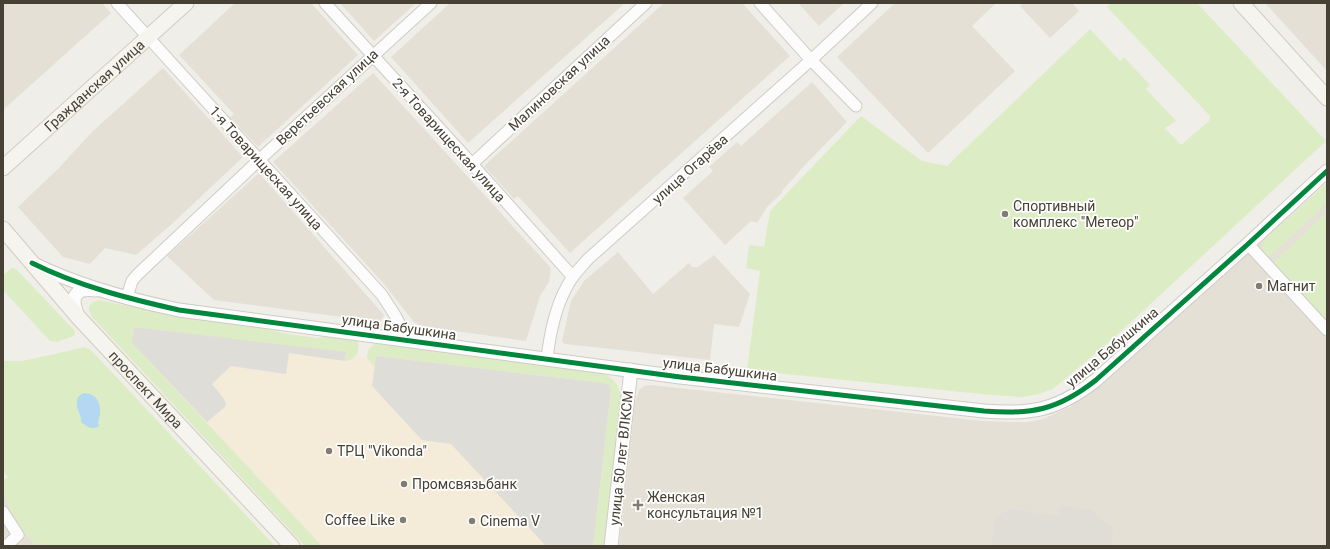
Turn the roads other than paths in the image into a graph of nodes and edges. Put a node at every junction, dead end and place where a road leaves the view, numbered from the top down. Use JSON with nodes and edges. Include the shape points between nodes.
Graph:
{"nodes":[{"id":1,"x":117,"y":3,"type":"edge"},
{"id":2,"x":186,"y":3,"type":"edge"},
{"id":3,"x":325,"y":3,"type":"edge"},
{"id":4,"x":431,"y":3,"type":"edge"},
{"id":5,"x":646,"y":3,"type":"edge"},
{"id":6,"x":760,"y":3,"type":"edge"},
{"id":7,"x":872,"y":3,"type":"edge"},
{"id":8,"x":1241,"y":3,"type":"edge"},
{"id":9,"x":148,"y":37,"type":"junction"},
{"id":10,"x":372,"y":56,"type":"junction"},
{"id":11,"x":811,"y":60,"type":"junction"},
{"id":12,"x":1327,"y":98,"type":"edge"},
{"id":13,"x":856,"y":106,"type":"dead end"},
{"id":14,"x":259,"y":160,"type":"junction"},
{"id":15,"x":472,"y":164,"type":"junction"},
{"id":16,"x":3,"y":168,"type":"edge"},
{"id":17,"x":1327,"y":171,"type":"edge"},
{"id":18,"x":3,"y":229,"type":"edge"},
{"id":19,"x":1248,"y":244,"type":"junction"},
{"id":20,"x":32,"y":263,"type":"junction"},
{"id":21,"x":573,"y":277,"type":"junction"},
{"id":22,"x":107,"y":291,"type":"junction"},
{"id":23,"x":127,"y":297,"type":"junction"},
{"id":24,"x":79,"y":318,"type":"junction"},
{"id":25,"x":1327,"y":330,"type":"edge"},
{"id":26,"x":402,"y":340,"type":"junction"},
{"id":27,"x":546,"y":359,"type":"junction"},
{"id":28,"x":631,"y":370,"type":"junction"},
{"id":29,"x":3,"y":512,"type":"edge"},
{"id":30,"x":6,"y":546,"type":"edge"},
{"id":31,"x":292,"y":546,"type":"edge"},
{"id":32,"x":611,"y":546,"type":"edge"}],
"edges":[{"from":1,"to":9,"type":"street","name":"1-я Товарищеская улица"},
{"from":2,"to":9,"type":"main road","name":"Гражданская улица"},
{"from":3,"to":10,"type":"street","name":"2-я Товарищеская улица"},
{"from":4,"to":10,"type":"street","name":"Веретьевская улица"},
{"from":5,"to":15,"type":"street","name":"Малиновская улица"},
{"from":6,"to":11,"type":"street"},
{"from":7,"to":11,"type":"street","name":"улица Огарёва"},
{"from":8,"to":12,"type":"main road"},
{"from":9,"to":14,"type":"street","name":"1-я Товарищеская улица"},
{"from":9,"to":16,"type":"main road","name":"Гражданская улица"},
{"from":10,"to":14,"type":"street","name":"Веретьевская улица"},
{"from":10,"to":15,"type":"street","name":"2-я Товарищеская улица"},
{"from":11,"to":13,"type":"street"},
{"from":11,"to":21,"type":"street","name":"улица Огарёва","via":[[588,259]]},
{"from":14,"to":23,"type":"street","name":"Веретьевская улица","via":[[137,275],[132,281]]},
{"from":14,"to":26,"type":"street","name":"1-я Товарищеская улица","via":[[382,295],[399,322],[403,333]]},
{"from":15,"to":21,"type":"street","name":"2-я Товарищеская улица"},
{"from":17,"to":19,"type":"street","name":"улица Бабушкина"},
{"from":18,"to":20,"type":"main road","name":"проспект Мира"},
{"from":19,"to":25,"type":"street"},
{"from":19,"to":28,"type":"street","name":"улица Бабушкина","via":[[1091,384],[1067,400],[1039,410],[1014,413],[984,411]]},
{"from":20,"to":22,"type":"street","name":"улица Бабушкина","via":[[56,275]]},
{"from":20,"to":24,"type":"main road","name":"проспект Мира"},
{"from":21,"to":27,"type":"street","name":"улица Огарёва","via":[[556,312]]},
{"from":22,"to":23,"type":"street","name":"улица Бабушкина"},
{"from":22,"to":24,"type":"street","via":[[79,291],[74,299],[74,305]]},
{"from":23,"to":26,"type":"street","name":"улица Бабушкина","via":[[180,310]]},
{"from":24,"to":31,"type":"main road","name":"проспект Мира"},
{"from":26,"to":27,"type":"street","name":"улица Бабушкина"},
{"from":27,"to":28,"type":"street","name":"улица Бабушкина"},
{"from":28,"to":32,"type":"street","name":"улица 50 лет ВЛКСМ"},
{"from":29,"to":30,"type":"street","via":[[18,535]]}]}
